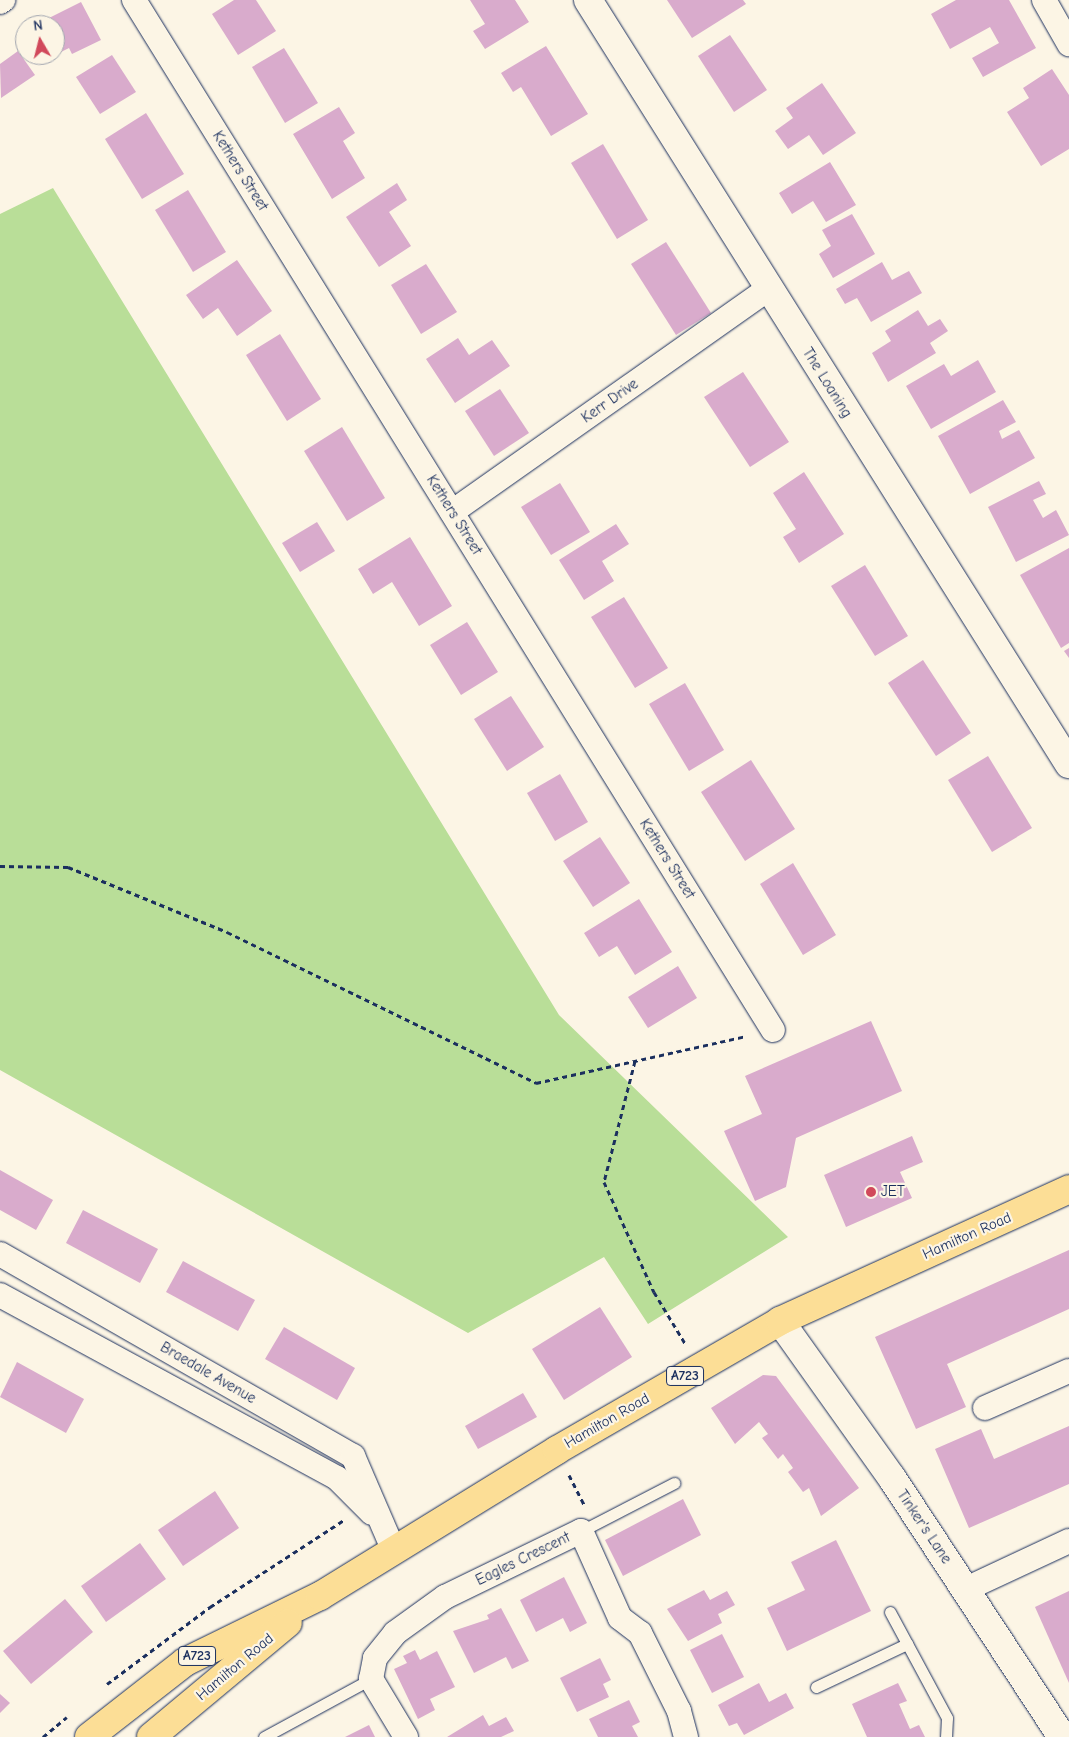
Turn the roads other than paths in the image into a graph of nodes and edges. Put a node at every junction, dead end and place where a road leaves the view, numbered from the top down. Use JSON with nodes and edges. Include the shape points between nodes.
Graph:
{"nodes":[{"id":1,"x":3,"y":0,"type":"edge"},
{"id":2,"x":134,"y":0,"type":"edge"},
{"id":3,"x":588,"y":0,"type":"edge"},
{"id":4,"x":1044,"y":0,"type":"edge"},
{"id":5,"x":0,"y":2,"type":"edge"},
{"id":6,"x":1069,"y":44,"type":"edge"},
{"id":7,"x":768,"y":289,"type":"junction"},
{"id":8,"x":452,"y":512,"type":"junction"},
{"id":9,"x":1069,"y":764,"type":"edge"},
{"id":10,"x":773,"y":1030,"type":"road end"},
{"id":11,"x":1069,"y":1189,"type":"edge"},
{"id":12,"x":0,"y":1254,"type":"edge"},
{"id":13,"x":46,"y":1280,"type":"junction"},
{"id":14,"x":4,"y":1303,"type":"edge"},
{"id":15,"x":780,"y":1321,"type":"junction"},
{"id":16,"x":1069,"y":1371,"type":"edge"},
{"id":17,"x":985,"y":1408,"type":"dead end"},
{"id":18,"x":674,"y":1483,"type":"dead end"},
{"id":19,"x":374,"y":1515,"type":"junction"},
{"id":20,"x":581,"y":1531,"type":"junction"},
{"id":21,"x":1069,"y":1541,"type":"edge"},
{"id":22,"x":394,"y":1551,"type":"junction"},
{"id":23,"x":966,"y":1589,"type":"junction"},
{"id":24,"x":320,"y":1596,"type":"junction"},
{"id":25,"x":890,"y":1612,"type":"dead end"},
{"id":26,"x":907,"y":1644,"type":"junction"},
{"id":27,"x":371,"y":1680,"type":"junction"},
{"id":28,"x":816,"y":1687,"type":"dead end"},
{"id":29,"x":89,"y":1737,"type":"edge"},
{"id":30,"x":151,"y":1737,"type":"edge"},
{"id":31,"x":264,"y":1737,"type":"edge"},
{"id":32,"x":406,"y":1737,"type":"edge"},
{"id":33,"x":686,"y":1737,"type":"edge"},
{"id":34,"x":946,"y":1737,"type":"edge"},
{"id":35,"x":1062,"y":1737,"type":"edge"}],
"edges":[{"from":1,"to":5,"type":"street"},
{"from":2,"to":8,"type":"street","name":"Kethers Street"},
{"from":3,"to":7,"type":"street","name":"The Loaning"},
{"from":4,"to":6,"type":"street"},
{"from":7,"to":8,"type":"street","name":"Kerr Drive"},
{"from":7,"to":9,"type":"street","name":"The Loaning"},
{"from":8,"to":10,"type":"street","name":"Kethers Street"},
{"from":11,"to":15,"type":"main road","name":"Hamilton Road","number":"A723"},
{"from":12,"to":13,"type":"street","name":"Braedale Avenue"},
{"from":13,"to":14,"type":"street"},
{"from":13,"to":19,"type":"street","name":"Braedale Avenue","via":[[353,1456]]},
{"from":14,"to":19,"type":"street","name":"Braedale Avenue","via":[[338,1478]]},
{"from":15,"to":22,"type":"main road","name":"Hamilton Road","number":"A723","via":[[557,1450]]},
{"from":15,"to":23,"type":"street","name":"Tinker's Lane"},
{"from":16,"to":17,"type":"street"},
{"from":18,"to":20,"type":"lane"},
{"from":19,"to":22,"type":"street","name":"Braedale Avenue"},
{"from":20,"to":27,"type":"street","name":"Eagles Crescent","via":[[438,1602],[395,1633],[375,1658]]},
{"from":20,"to":33,"type":"street","name":"Eagles Crescent","via":[[620,1618],[640,1633],[679,1712]]},
{"from":21,"to":23,"type":"street"},
{"from":22,"to":24,"type":"main road","name":"Hamilton Road","number":"A723"},
{"from":23,"to":35,"type":"street","name":"Tinker's Lane"},
{"from":24,"to":29,"type":"main road","name":"Hamilton Road","number":"A723","via":[[185,1662]]},
{"from":24,"to":30,"type":"main road","name":"Hamilton Road","number":"A723"},
{"from":25,"to":26,"type":"lane"},
{"from":26,"to":28,"type":"lane"},
{"from":26,"to":34,"type":"lane","via":[[947,1718]]},
{"from":27,"to":31,"type":"lane","via":[[299,1714]]},
{"from":27,"to":32,"type":"street"}]}
